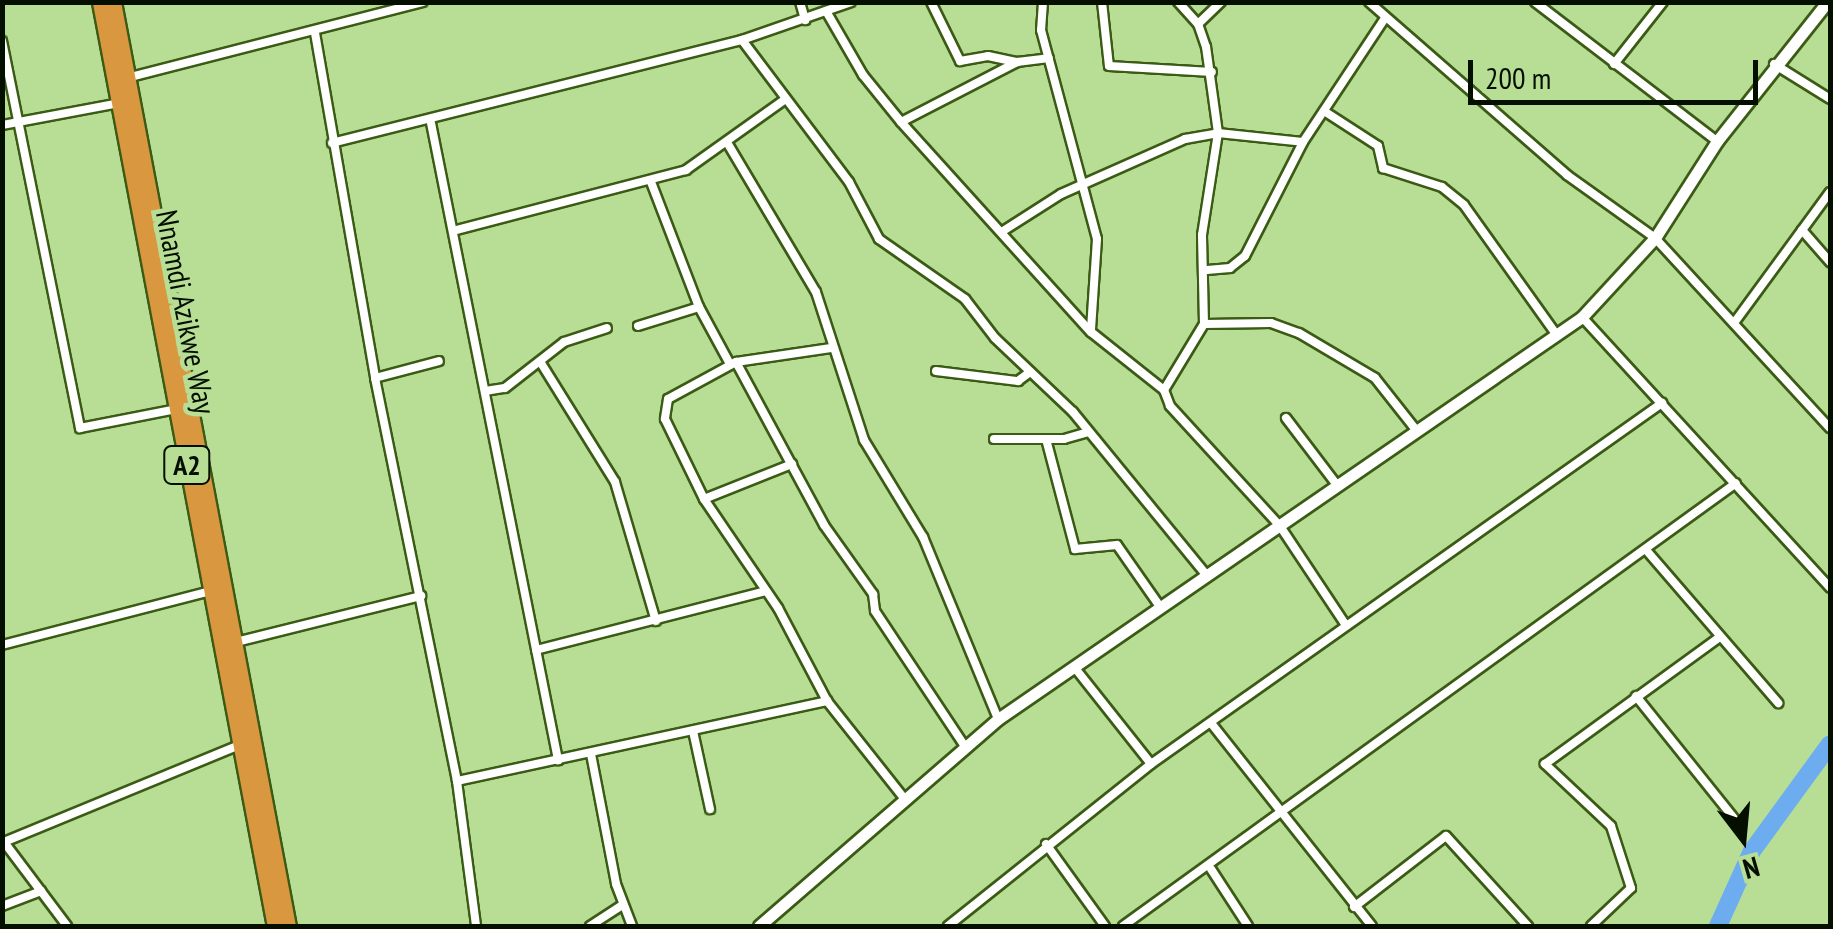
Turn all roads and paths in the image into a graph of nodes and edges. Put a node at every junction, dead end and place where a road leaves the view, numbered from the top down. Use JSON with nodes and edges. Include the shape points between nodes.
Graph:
{"nodes":[{"id":1,"x":100,"y":2,"type":"edge"},
{"id":2,"x":113,"y":2,"type":"edge"},
{"id":3,"x":422,"y":2,"type":"edge"},
{"id":4,"x":800,"y":2,"type":"edge"},
{"id":5,"x":852,"y":2,"type":"edge"},
{"id":6,"x":931,"y":2,"type":"edge"},
{"id":7,"x":1043,"y":2,"type":"edge"},
{"id":8,"x":1102,"y":2,"type":"edge"},
{"id":9,"x":1178,"y":2,"type":"edge"},
{"id":10,"x":1221,"y":2,"type":"edge"},
{"id":11,"x":1369,"y":2,"type":"edge"},
{"id":12,"x":1535,"y":2,"type":"edge"},
{"id":13,"x":1663,"y":2,"type":"edge"},
{"id":14,"x":1826,"y":2,"type":"edge"},
{"id":15,"x":826,"y":11,"type":"junction"},
{"id":16,"x":1385,"y":18,"type":"junction"},
{"id":17,"x":805,"y":20,"type":"junction"},
{"id":18,"x":1198,"y":24,"type":"junction"},
{"id":19,"x":315,"y":33,"type":"junction"},
{"id":20,"x":742,"y":40,"type":"junction"},
{"id":21,"x":2,"y":41,"type":"edge"},
{"id":22,"x":1048,"y":58,"type":"junction"},
{"id":23,"x":1018,"y":62,"type":"junction"},
{"id":24,"x":1614,"y":64,"type":"junction"},
{"id":25,"x":1774,"y":64,"type":"junction"},
{"id":26,"x":1212,"y":72,"type":"junction"},
{"id":27,"x":126,"y":78,"type":"junction"},
{"id":28,"x":1830,"y":98,"type":"edge"},
{"id":29,"x":784,"y":100,"type":"junction"},
{"id":30,"x":119,"y":103,"type":"junction"},
{"id":31,"x":1324,"y":111,"type":"junction"},
{"id":32,"x":18,"y":122,"type":"junction"},
{"id":33,"x":901,"y":122,"type":"junction"},
{"id":34,"x":430,"y":123,"type":"junction"},
{"id":35,"x":2,"y":125,"type":"edge"},
{"id":36,"x":1218,"y":133,"type":"junction"},
{"id":37,"x":1717,"y":140,"type":"junction"},
{"id":38,"x":1303,"y":142,"type":"junction"},
{"id":39,"x":332,"y":144,"type":"junction"},
{"id":40,"x":728,"y":144,"type":"junction"},
{"id":41,"x":651,"y":182,"type":"junction"},
{"id":42,"x":1082,"y":184,"type":"junction"},
{"id":43,"x":1830,"y":192,"type":"edge"},
{"id":44,"x":456,"y":230,"type":"junction"},
{"id":45,"x":1802,"y":230,"type":"junction"},
{"id":46,"x":1003,"y":231,"type":"junction"},
{"id":47,"x":1656,"y":238,"type":"junction"},
{"id":48,"x":1830,"y":262,"type":"edge"},
{"id":49,"x":1207,"y":270,"type":"junction"},
{"id":50,"x":699,"y":307,"type":"junction"},
{"id":51,"x":1582,"y":317,"type":"junction"},
{"id":52,"x":1734,"y":323,"type":"junction"},
{"id":53,"x":1204,"y":324,"type":"junction"},
{"id":54,"x":638,"y":326,"type":"dead end"},
{"id":55,"x":607,"y":328,"type":"dead end"},
{"id":56,"x":1091,"y":332,"type":"junction"},
{"id":57,"x":1556,"y":334,"type":"junction"},
{"id":58,"x":831,"y":348,"type":"junction"},
{"id":59,"x":439,"y":362,"type":"dead end"},
{"id":60,"x":541,"y":363,"type":"junction"},
{"id":61,"x":733,"y":363,"type":"junction"},
{"id":62,"x":936,"y":370,"type":"dead end"},
{"id":63,"x":1030,"y":372,"type":"junction"},
{"id":64,"x":375,"y":378,"type":"junction"},
{"id":65,"x":1164,"y":390,"type":"junction"},
{"id":66,"x":485,"y":392,"type":"junction"},
{"id":67,"x":1662,"y":403,"type":"junction"},
{"id":68,"x":176,"y":409,"type":"junction"},
{"id":69,"x":1286,"y":418,"type":"dead end"},
{"id":70,"x":1830,"y":428,"type":"edge"},
{"id":71,"x":1416,"y":430,"type":"junction"},
{"id":72,"x":1088,"y":432,"type":"junction"},
{"id":73,"x":1046,"y":439,"type":"junction"},
{"id":74,"x":994,"y":440,"type":"dead end"},
{"id":75,"x":792,"y":464,"type":"junction"},
{"id":76,"x":1736,"y":483,"type":"junction"},
{"id":77,"x":1337,"y":486,"type":"junction"},
{"id":78,"x":704,"y":499,"type":"junction"},
{"id":79,"x":1280,"y":526,"type":"junction"},
{"id":80,"x":1647,"y":552,"type":"junction"},
{"id":81,"x":1207,"y":577,"type":"junction"},
{"id":82,"x":1830,"y":588,"type":"edge"},
{"id":83,"x":212,"y":591,"type":"junction"},
{"id":84,"x":766,"y":591,"type":"junction"},
{"id":85,"x":420,"y":596,"type":"junction"},
{"id":86,"x":1161,"y":608,"type":"junction"},
{"id":87,"x":656,"y":620,"type":"junction"},
{"id":88,"x":1345,"y":624,"type":"junction"},
{"id":89,"x":1720,"y":636,"type":"junction"},
{"id":90,"x":235,"y":642,"type":"junction"},
{"id":91,"x":2,"y":646,"type":"edge"},
{"id":92,"x":536,"y":650,"type":"junction"},
{"id":93,"x":1074,"y":668,"type":"junction"},
{"id":94,"x":1636,"y":696,"type":"junction"},
{"id":95,"x":827,"y":700,"type":"junction"},
{"id":96,"x":1778,"y":704,"type":"dead end"},
{"id":97,"x":998,"y":719,"type":"junction"},
{"id":98,"x":1211,"y":724,"type":"junction"},
{"id":99,"x":693,"y":732,"type":"junction"},
{"id":100,"x":239,"y":745,"type":"junction"},
{"id":101,"x":964,"y":746,"type":"junction"},
{"id":102,"x":591,"y":754,"type":"junction"},
{"id":103,"x":558,"y":760,"type":"junction"},
{"id":104,"x":1151,"y":764,"type":"junction"},
{"id":105,"x":456,"y":781,"type":"junction"},
{"id":106,"x":902,"y":797,"type":"junction"},
{"id":107,"x":710,"y":808,"type":"dead end"},
{"id":108,"x":1281,"y":818,"type":"junction"},
{"id":109,"x":1738,"y":822,"type":"dead end"},
{"id":110,"x":3,"y":841,"type":"edge"},
{"id":111,"x":1046,"y":844,"type":"junction"},
{"id":112,"x":1211,"y":868,"type":"junction"},
{"id":113,"x":41,"y":891,"type":"junction"},
{"id":114,"x":622,"y":904,"type":"junction"},
{"id":115,"x":2,"y":906,"type":"edge"},
{"id":116,"x":1354,"y":906,"type":"junction"},
{"id":117,"x":67,"y":926,"type":"edge"},
{"id":118,"x":275,"y":926,"type":"edge"},
{"id":119,"x":288,"y":926,"type":"edge"},
{"id":120,"x":476,"y":926,"type":"edge"},
{"id":121,"x":590,"y":926,"type":"edge"},
{"id":122,"x":632,"y":926,"type":"edge"},
{"id":123,"x":759,"y":926,"type":"edge"},
{"id":124,"x":948,"y":926,"type":"edge"},
{"id":125,"x":1106,"y":926,"type":"edge"},
{"id":126,"x":1124,"y":926,"type":"edge"},
{"id":127,"x":1248,"y":926,"type":"edge"},
{"id":128,"x":1372,"y":926,"type":"edge"},
{"id":129,"x":1528,"y":926,"type":"edge"},
{"id":130,"x":1591,"y":926,"type":"edge"}],
"edges":[{"from":1,"to":30,"type":"highway","name":"Nnamdi Azikwe Way","number":"A2"},
{"from":2,"to":27,"type":"highway","name":"Nnamdi Azikwe Way","number":"A2"},
{"from":3,"to":19,"type":"street"},
{"from":4,"to":17,"type":"street"},
{"from":5,"to":15,"type":"street"},
{"from":6,"to":23,"type":"street","via":[[960,61],[988,56]]},
{"from":7,"to":22,"type":"street"},
{"from":8,"to":26,"type":"street","via":[[1109,66]]},
{"from":9,"to":18,"type":"street"},
{"from":10,"to":18,"type":"street"},
{"from":11,"to":16,"type":"street"},
{"from":12,"to":24,"type":"street"},
{"from":13,"to":24,"type":"street"},
{"from":14,"to":25,"type":"street"},
{"from":15,"to":17,"type":"street"},
{"from":15,"to":33,"type":"street","via":[[863,75]]},
{"from":16,"to":31,"type":"street"},
{"from":16,"to":47,"type":"street","via":[[1567,175]]},
{"from":17,"to":20,"type":"street"},
{"from":18,"to":26,"type":"street"},
{"from":19,"to":27,"type":"street"},
{"from":19,"to":39,"type":"street"},
{"from":20,"to":29,"type":"street"},
{"from":20,"to":34,"type":"street"},
{"from":21,"to":32,"type":"street"},
{"from":22,"to":23,"type":"street"},
{"from":22,"to":42,"type":"street"},
{"from":23,"to":33,"type":"street"},
{"from":24,"to":37,"type":"street"},
{"from":25,"to":28,"type":"street"},
{"from":25,"to":37,"type":"street"},
{"from":26,"to":36,"type":"street"},
{"from":27,"to":90,"type":"highway","name":"Nnamdi Azikwe Way","number":"A2"},
{"from":29,"to":40,"type":"street"},
{"from":29,"to":63,"type":"street","via":[[849,182],[879,238],[965,299]]},
{"from":30,"to":32,"type":"street"},
{"from":30,"to":68,"type":"highway","name":"Nnamdi Azikwe Way","number":"A2"},
{"from":31,"to":38,"type":"street"},
{"from":31,"to":57,"type":"street","via":[[1378,146],[1383,168],[1442,186],[1464,205]]},
{"from":32,"to":35,"type":"street"},
{"from":32,"to":68,"type":"street","via":[[80,428]]},
{"from":33,"to":46,"type":"street"},
{"from":34,"to":39,"type":"street"},
{"from":34,"to":44,"type":"street"},
{"from":36,"to":38,"type":"street"},
{"from":36,"to":42,"type":"street","via":[[1154,149]]},
{"from":36,"to":49,"type":"street","via":[[1202,235]]},
{"from":37,"to":47,"type":"street"},
{"from":38,"to":49,"type":"street","via":[[1245,256],[1230,268]]},
{"from":39,"to":64,"type":"street"},
{"from":40,"to":41,"type":"street"},
{"from":40,"to":58,"type":"street","via":[[816,292]]},
{"from":41,"to":44,"type":"street"},
{"from":41,"to":50,"type":"street"},
{"from":42,"to":46,"type":"street"},
{"from":42,"to":56,"type":"street","via":[[1097,240]]},
{"from":43,"to":45,"type":"street"},
{"from":44,"to":66,"type":"street"},
{"from":45,"to":48,"type":"street"},
{"from":45,"to":52,"type":"street"},
{"from":46,"to":56,"type":"street"},
{"from":47,"to":51,"type":"street"},
{"from":47,"to":52,"type":"street"},
{"from":49,"to":53,"type":"street"},
{"from":50,"to":54,"type":"street"},
{"from":50,"to":61,"type":"street"},
{"from":51,"to":57,"type":"street"},
{"from":51,"to":67,"type":"street"},
{"from":52,"to":70,"type":"street"},
{"from":53,"to":65,"type":"street"},
{"from":53,"to":71,"type":"street","via":[[1271,323],[1299,333],[1375,378]]},
{"from":55,"to":60,"type":"street","via":[[564,342]]},
{"from":56,"to":65,"type":"street"},
{"from":57,"to":71,"type":"street"},
{"from":58,"to":61,"type":"street"},
{"from":58,"to":97,"type":"street","via":[[864,440],[923,537]]},
{"from":59,"to":64,"type":"street"},
{"from":60,"to":66,"type":"street","via":[[506,388]]},
{"from":60,"to":87,"type":"street","via":[[615,482]]},
{"from":61,"to":75,"type":"street"},
{"from":61,"to":78,"type":"street","via":[[665,406]]},
{"from":62,"to":63,"type":"street","via":[[1018,381]]},
{"from":63,"to":72,"type":"street"},
{"from":64,"to":85,"type":"street"},
{"from":65,"to":79,"type":"street","via":[[1170,406]]},
{"from":66,"to":92,"type":"street"},
{"from":67,"to":76,"type":"street"},
{"from":67,"to":88,"type":"street"},
{"from":68,"to":83,"type":"highway","name":"Nnamdi Azikwe Way","number":"A2"},
{"from":69,"to":77,"type":"street"},
{"from":71,"to":77,"type":"street"},
{"from":72,"to":73,"type":"street"},
{"from":72,"to":81,"type":"street"},
{"from":73,"to":74,"type":"street"},
{"from":73,"to":86,"type":"street","via":[[1075,549],[1118,545]]},
{"from":75,"to":78,"type":"street"},
{"from":75,"to":101,"type":"street","via":[[873,594],[895,644]]},
{"from":76,"to":80,"type":"street"},
{"from":76,"to":82,"type":"street"},
{"from":77,"to":79,"type":"street"},
{"from":78,"to":84,"type":"street"},
{"from":79,"to":81,"type":"street"},
{"from":79,"to":88,"type":"street"},
{"from":80,"to":89,"type":"street"},
{"from":80,"to":108,"type":"street"},
{"from":81,"to":86,"type":"street"},
{"from":83,"to":91,"type":"street"},
{"from":83,"to":100,"type":"highway","name":"Nnamdi Azikwe Way","number":"A2"},
{"from":84,"to":87,"type":"street"},
{"from":84,"to":95,"type":"street"},
{"from":85,"to":90,"type":"street"},
{"from":85,"to":105,"type":"street"},
{"from":86,"to":93,"type":"street"},
{"from":87,"to":92,"type":"street"},
{"from":88,"to":98,"type":"street"},
{"from":89,"to":94,"type":"street"},
{"from":89,"to":96,"type":"street"},
{"from":90,"to":119,"type":"highway","name":"Nnamdi Azikwe Way","number":"A2"},
{"from":92,"to":103,"type":"street"},
{"from":93,"to":97,"type":"street"},
{"from":93,"to":104,"type":"street"},
{"from":94,"to":109,"type":"street"},
{"from":94,"to":130,"type":"street","via":[[1545,764],[1611,826],[1631,888]]},
{"from":95,"to":99,"type":"street"},
{"from":95,"to":106,"type":"street"},
{"from":97,"to":101,"type":"street"},
{"from":98,"to":104,"type":"street"},
{"from":98,"to":108,"type":"street"},
{"from":99,"to":102,"type":"street"},
{"from":99,"to":107,"type":"street"},
{"from":100,"to":110,"type":"street"},
{"from":100,"to":118,"type":"highway","name":"Nnamdi Azikwe Way","number":"A2"},
{"from":101,"to":106,"type":"street"},
{"from":102,"to":103,"type":"street"},
{"from":102,"to":114,"type":"street"},
{"from":103,"to":105,"type":"street"},
{"from":104,"to":111,"type":"street"},
{"from":105,"to":120,"type":"street"},
{"from":106,"to":123,"type":"street"},
{"from":108,"to":112,"type":"street"},
{"from":108,"to":116,"type":"street"},
{"from":110,"to":113,"type":"street"},
{"from":111,"to":124,"type":"street"},
{"from":111,"to":125,"type":"street"},
{"from":112,"to":126,"type":"street"},
{"from":112,"to":127,"type":"street"},
{"from":113,"to":115,"type":"street"},
{"from":113,"to":117,"type":"street"},
{"from":114,"to":121,"type":"street"},
{"from":114,"to":122,"type":"street"},
{"from":116,"to":128,"type":"street"},
{"from":116,"to":129,"type":"street","via":[[1446,836]]}]}
